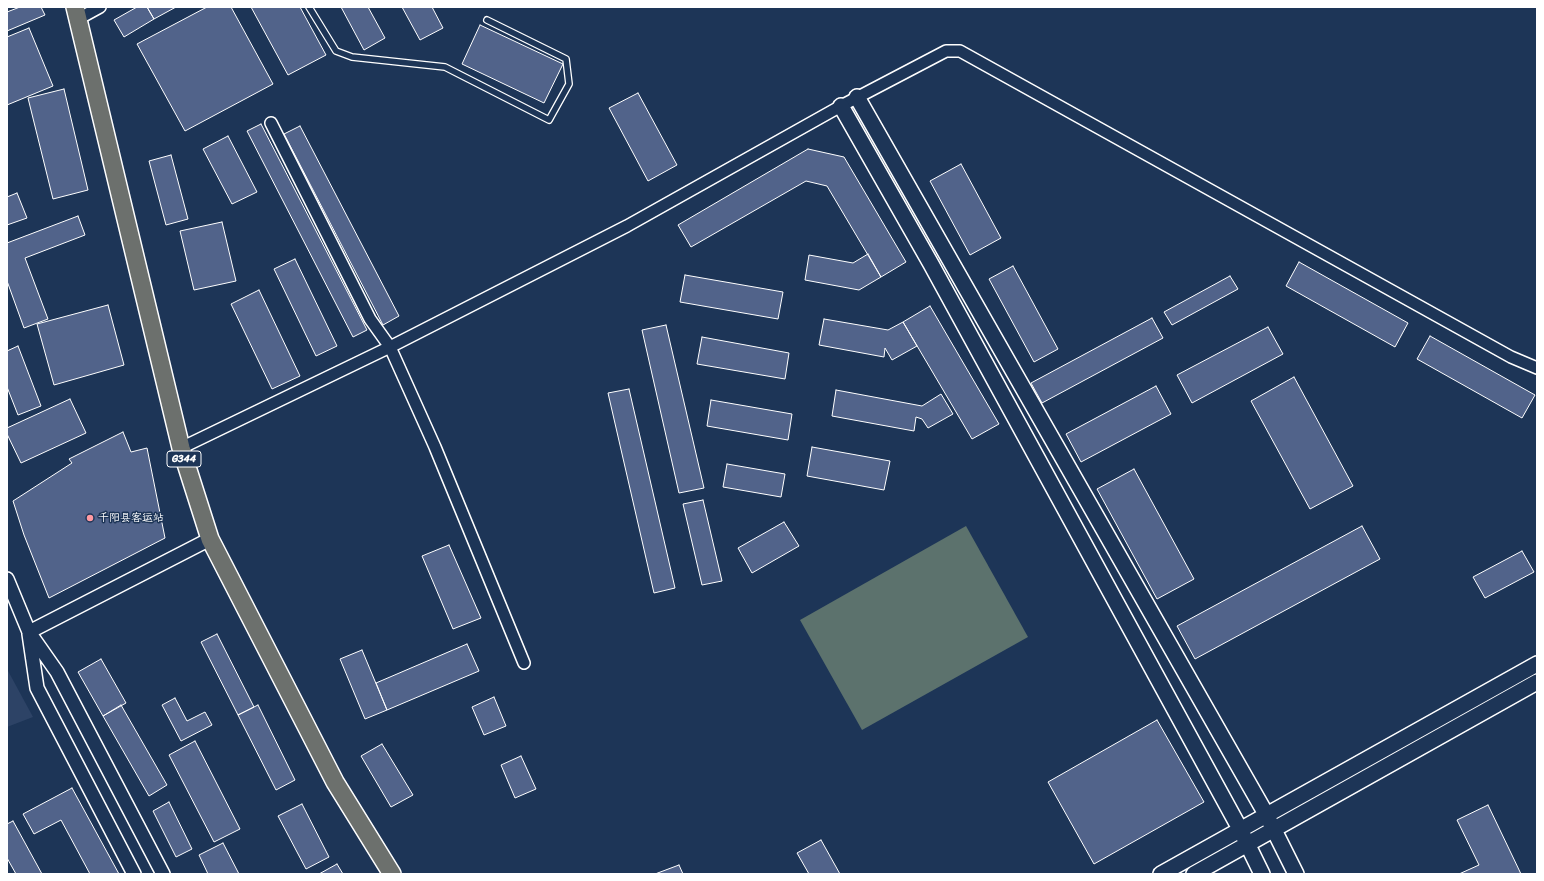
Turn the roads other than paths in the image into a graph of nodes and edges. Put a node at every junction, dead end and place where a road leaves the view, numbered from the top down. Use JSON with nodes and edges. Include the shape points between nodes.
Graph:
{"nodes":[{"id":1,"x":100,"y":7,"type":"edge"},
{"id":2,"x":309,"y":7,"type":"edge"},
{"id":3,"x":76,"y":13,"type":"edge"},
{"id":4,"x":487,"y":20,"type":"dead end"},
{"id":5,"x":856,"y":97,"type":"junction"},
{"id":6,"x":841,"y":106,"type":"junction"},
{"id":7,"x":271,"y":123,"type":"dead end"},
{"id":8,"x":390,"y":347,"type":"junction"},
{"id":9,"x":1537,"y":368,"type":"edge"},
{"id":10,"x":181,"y":448,"type":"junction"},
{"id":11,"x":210,"y":539,"type":"junction"},
{"id":12,"x":7,"y":579,"type":"edge"},
{"id":13,"x":29,"y":632,"type":"junction"},
{"id":14,"x":524,"y":663,"type":"dead end"},
{"id":15,"x":1537,"y":664,"type":"edge"},
{"id":16,"x":1537,"y":682,"type":"edge"},
{"id":17,"x":1266,"y":814,"type":"junction"},
{"id":18,"x":1240,"y":829,"type":"junction"},
{"id":19,"x":1274,"y":829,"type":"junction"},
{"id":20,"x":1247,"y":844,"type":"junction"},
{"id":21,"x":134,"y":874,"type":"edge"},
{"id":22,"x":163,"y":874,"type":"edge"},
{"id":23,"x":392,"y":874,"type":"edge"},
{"id":24,"x":1161,"y":874,"type":"edge"},
{"id":25,"x":1194,"y":874,"type":"edge"},
{"id":26,"x":1262,"y":874,"type":"edge"},
{"id":27,"x":1296,"y":874,"type":"edge"}],
"edges":[{"from":1,"to":3,"type":"street"},
{"from":2,"to":4,"type":"lane","via":[[336,51],[352,57],[445,67],[549,120],[569,84],[566,59]]},
{"from":3,"to":10,"type":"main road","number":"G344"},
{"from":5,"to":6,"type":"street"},
{"from":5,"to":9,"type":"street","via":[[946,51],[960,51],[1511,357]]},
{"from":5,"to":17,"type":"main road"},
{"from":6,"to":8,"type":"street","via":[[627,226]]},
{"from":6,"to":18,"type":"main road","via":[[931,264]]},
{"from":7,"to":8,"type":"street","via":[[370,319]]},
{"from":8,"to":10,"type":"street"},
{"from":8,"to":14,"type":"street","via":[[435,447]]},
{"from":10,"to":11,"type":"main road","number":"G344"},
{"from":11,"to":13,"type":"street"},
{"from":11,"to":23,"type":"main road","number":"G344","via":[[335,782]]},
{"from":12,"to":13,"type":"street"},
{"from":13,"to":21,"type":"street","via":[[37,688]]},
{"from":13,"to":22,"type":"street","via":[[57,672]]},
{"from":15,"to":17,"type":"main road"},
{"from":16,"to":19,"type":"main road"},
{"from":17,"to":18,"type":"main road"},
{"from":17,"to":19,"type":"main road"},
{"from":18,"to":20,"type":"main road"},
{"from":18,"to":24,"type":"main road"},
{"from":19,"to":20,"type":"main road"},
{"from":19,"to":27,"type":"main road"},
{"from":20,"to":25,"type":"main road"},
{"from":20,"to":26,"type":"main road"}]}
